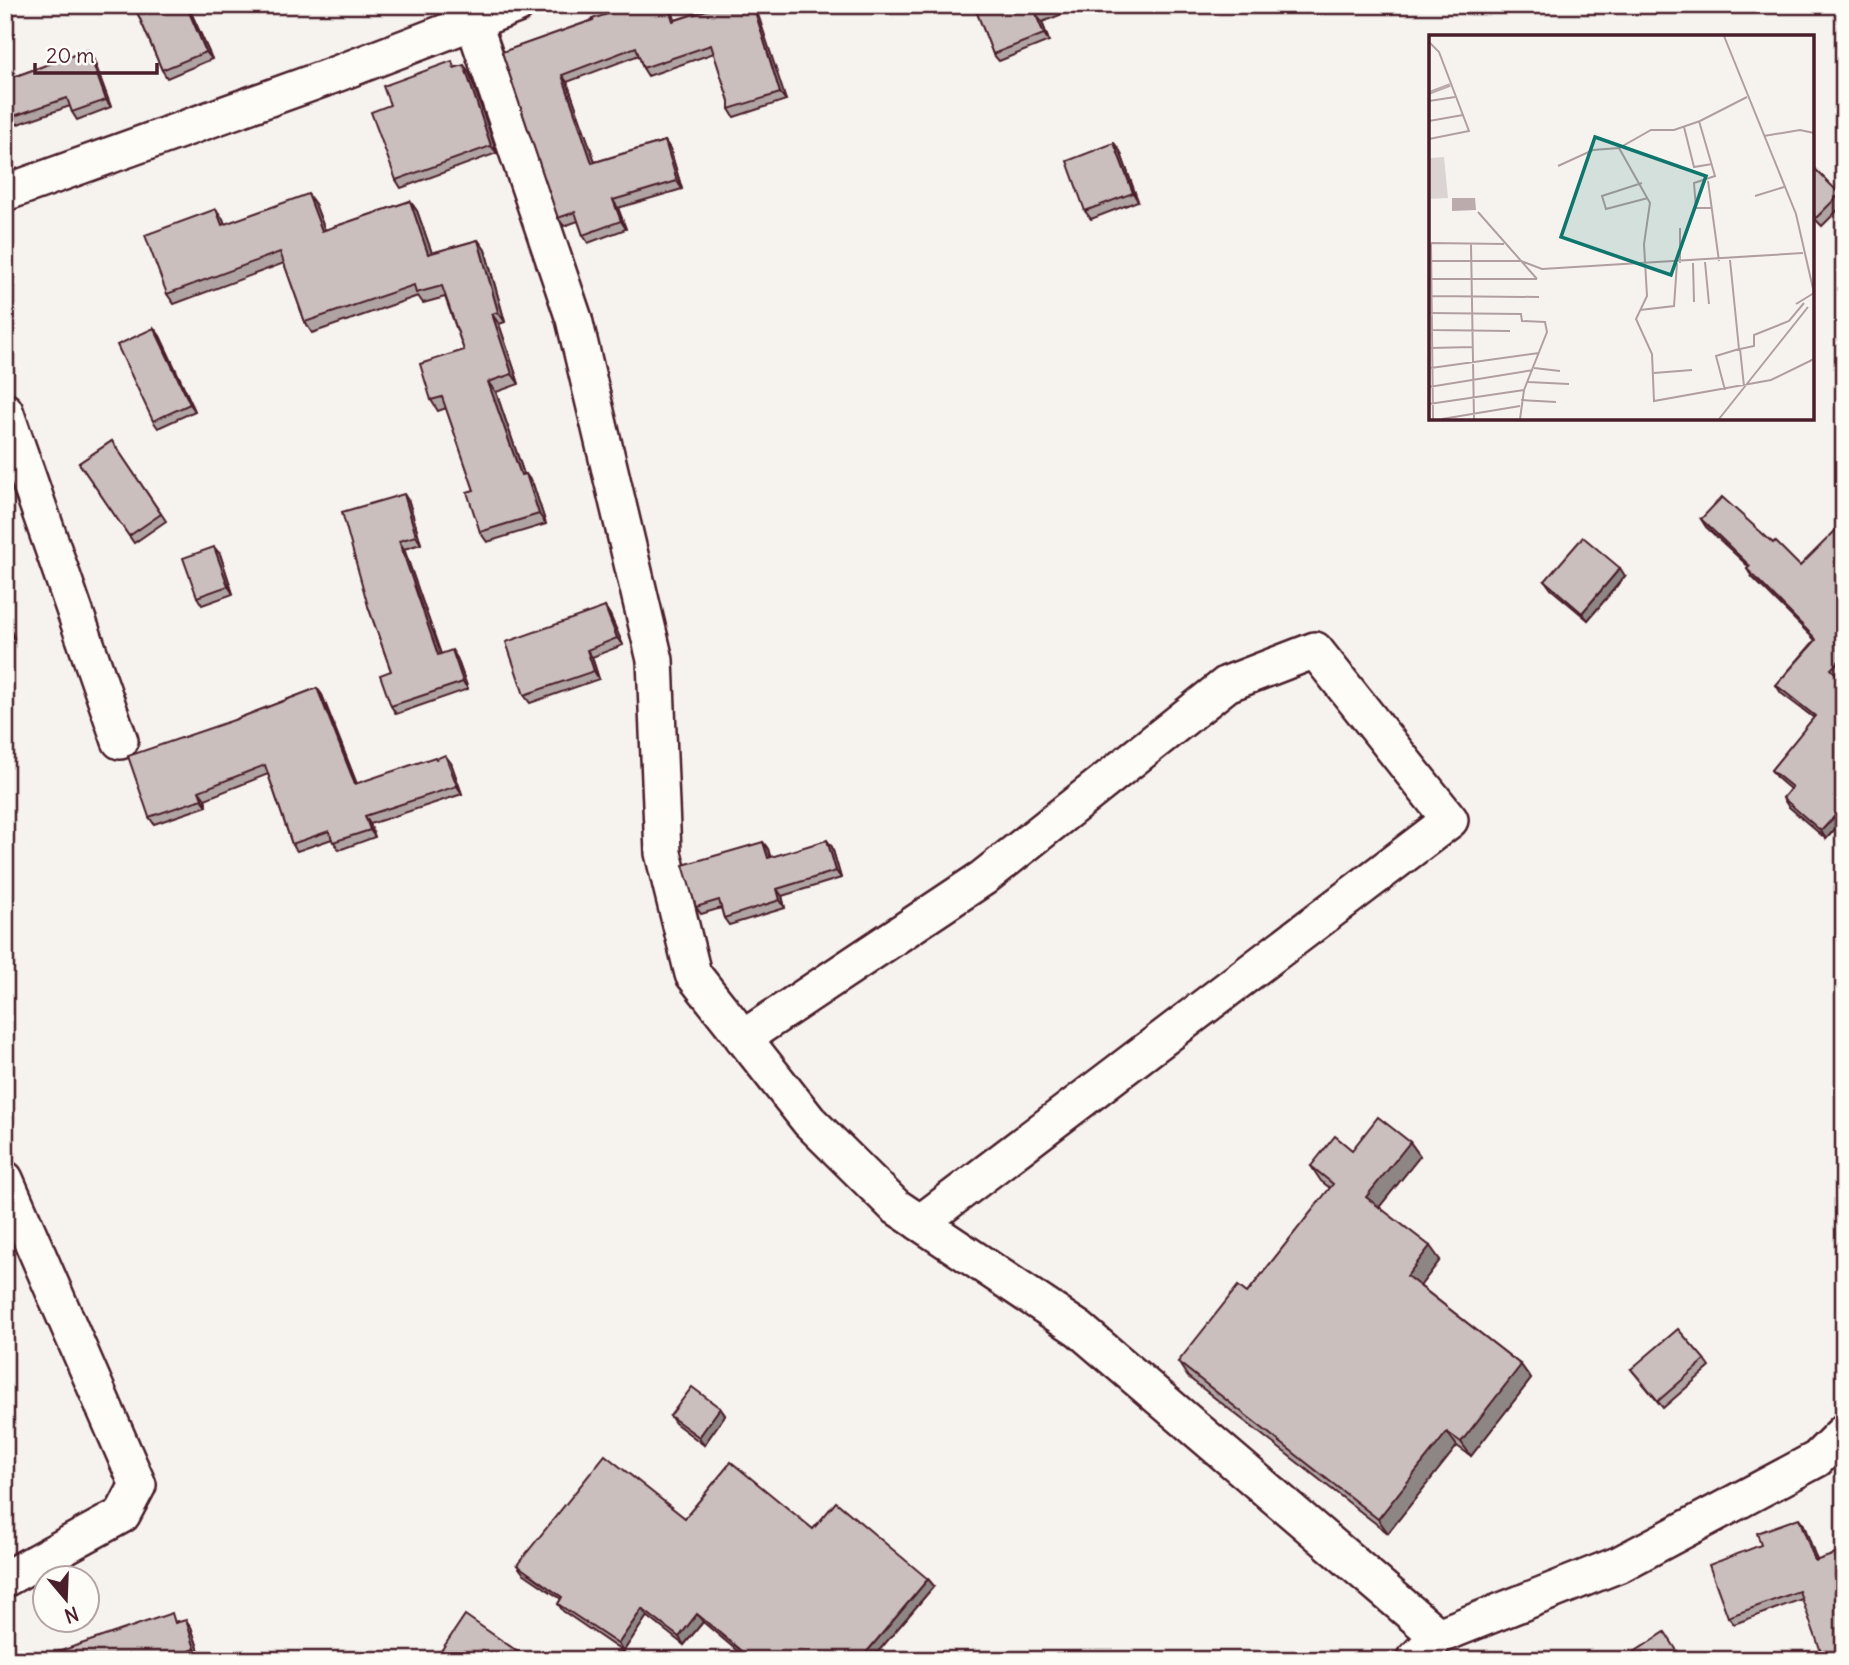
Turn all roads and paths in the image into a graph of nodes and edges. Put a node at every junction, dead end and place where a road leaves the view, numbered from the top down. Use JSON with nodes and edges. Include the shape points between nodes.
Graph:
{"nodes":[{"id":1,"x":517,"y":5,"type":"edge"},
{"id":2,"x":471,"y":13,"type":"edge"},
{"id":3,"x":5,"y":193,"type":"edge"},
{"id":4,"x":5,"y":411,"type":"edge"},
{"id":5,"x":120,"y":741,"type":"dead end"},
{"id":6,"x":743,"y":1038,"type":"junction"},
{"id":7,"x":5,"y":1179,"type":"edge"},
{"id":8,"x":920,"y":1223,"type":"junction"},
{"id":9,"x":1844,"y":1432,"type":"edge"},
{"id":10,"x":5,"y":1579,"type":"edge"},
{"id":11,"x":1426,"y":1648,"type":"edge"}],
"edges":[{"from":1,"to":2,"type":"street"},
{"from":2,"to":3,"type":"street","via":[[331,76]]},
{"from":2,"to":6,"type":"street","via":[[574,319],[655,660],[663,853],[693,974]]},
{"from":4,"to":5,"type":"street"},
{"from":6,"to":8,"type":"street","via":[[809,1121],[895,1206]]},
{"from":6,"to":8,"type":"street","via":[[983,878],[1227,684],[1315,650],[1450,820]]},
{"from":7,"to":10,"type":"street","via":[[138,1485],[122,1514]]},
{"from":8,"to":11,"type":"street","via":[[1079,1329]]},
{"from":9,"to":11,"type":"street","via":[[1817,1459],[1620,1564]]}]}
